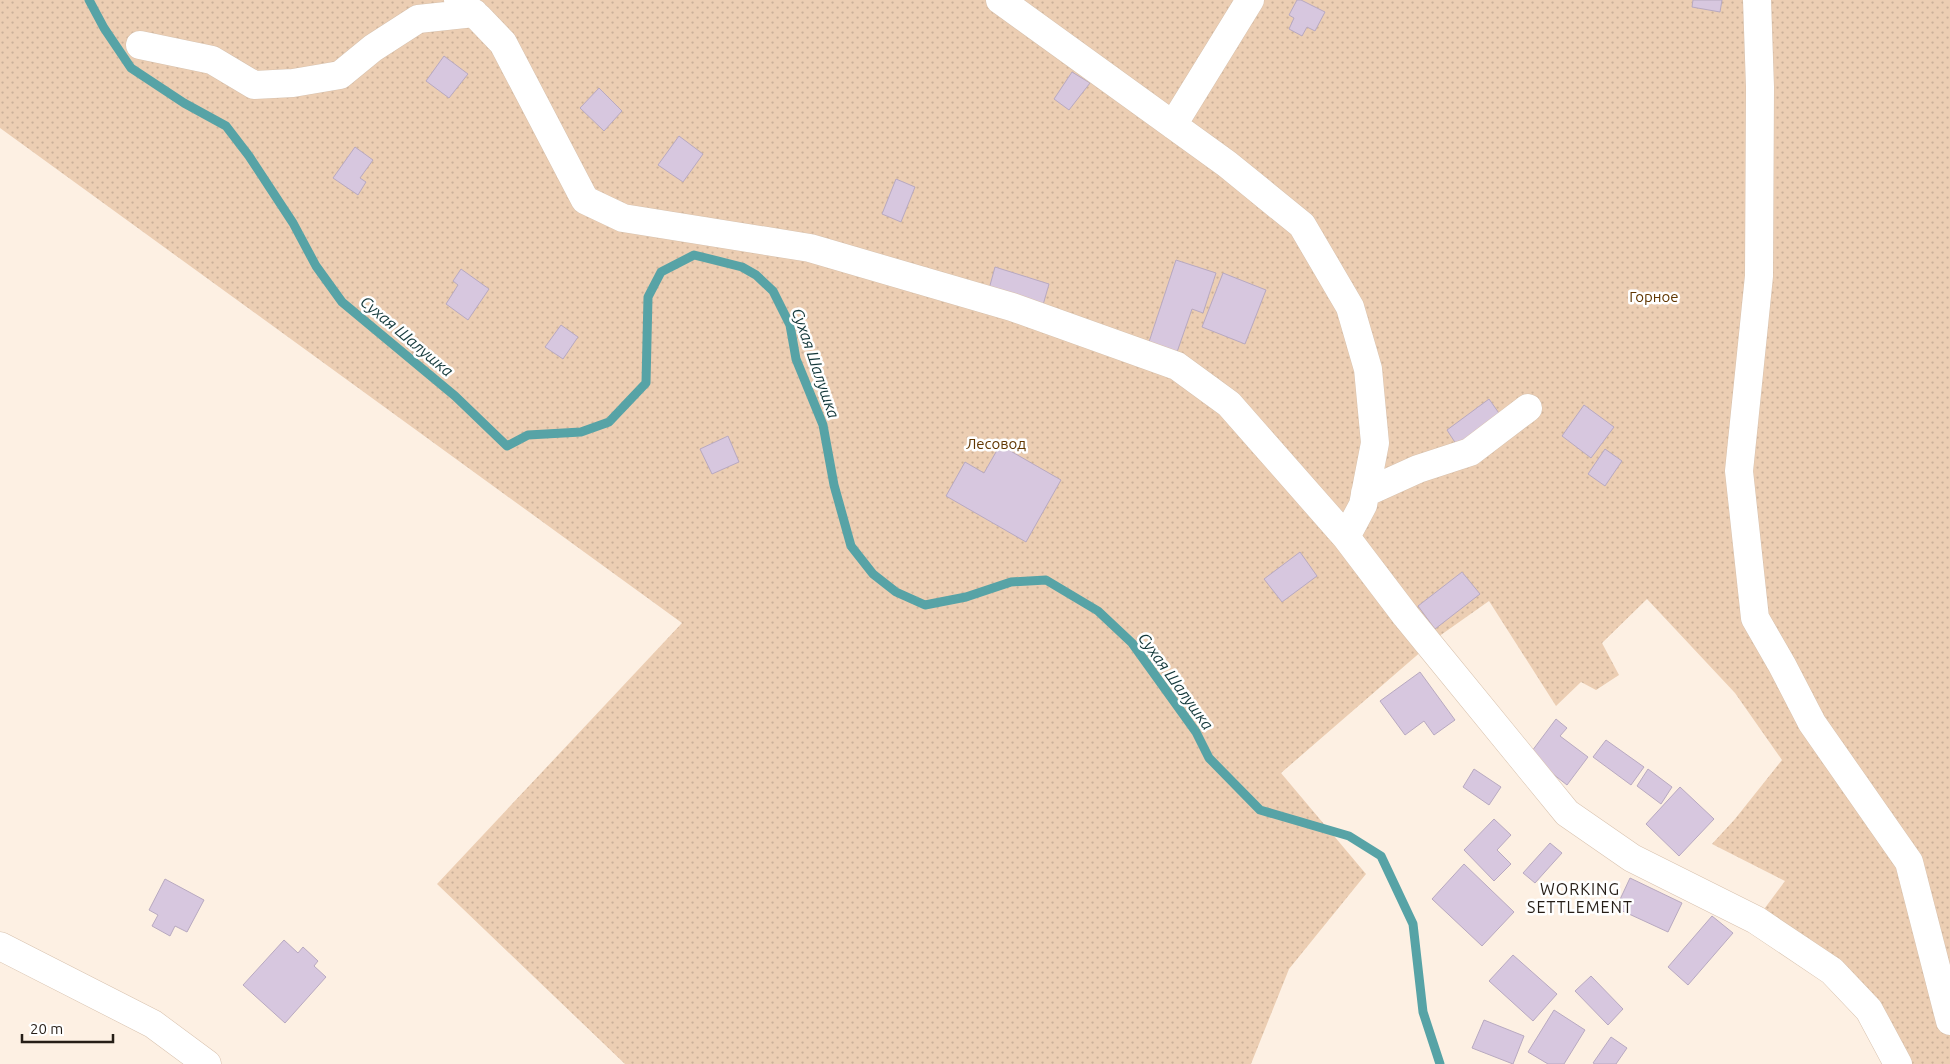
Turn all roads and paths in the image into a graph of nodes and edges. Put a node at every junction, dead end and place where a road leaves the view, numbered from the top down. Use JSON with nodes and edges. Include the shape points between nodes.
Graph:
{"nodes":[{"id":1,"x":1000,"y":0,"type":"edge"},
{"id":2,"x":1250,"y":0,"type":"edge"},
{"id":3,"x":1757,"y":0,"type":"edge"},
{"id":4,"x":466,"y":7,"type":"edge"},
{"id":5,"x":140,"y":45,"type":"dead end"},
{"id":6,"x":1173,"y":125,"type":"junction"},
{"id":7,"x":1528,"y":408,"type":"dead end"},
{"id":8,"x":1365,"y":493,"type":"junction"},
{"id":9,"x":1346,"y":537,"type":"junction"},
{"id":10,"x":0,"y":946,"type":"edge"},
{"id":11,"x":1950,"y":1021,"type":"edge"},
{"id":12,"x":207,"y":1064,"type":"edge"},
{"id":13,"x":1898,"y":1064,"type":"edge"}],
"edges":[{"from":1,"to":6,"type":"street"},
{"from":2,"to":6,"type":"street"},
{"from":3,"to":11,"type":"street","via":[[1759,276],[1739,471],[1755,618],[1812,722],[1909,862]]},
{"from":4,"to":5,"type":"street","via":[[418,19],[340,74],[293,83],[254,85],[212,60]]},
{"from":4,"to":9,"type":"street","via":[[503,43],[585,200],[623,218],[810,248],[1012,307],[1177,366],[1229,404]]},
{"from":6,"to":8,"type":"street","via":[[1302,225],[1350,307],[1368,369],[1375,443]]},
{"from":7,"to":8,"type":"street","via":[[1470,452],[1418,469]]},
{"from":8,"to":9,"type":"street","via":[[1363,505]]},
{"from":9,"to":13,"type":"street","via":[[1406,616],[1567,813],[1632,858],[1756,920],[1832,971],[1868,1010]]},
{"from":10,"to":12,"type":"street","via":[[153,1024]]}]}
